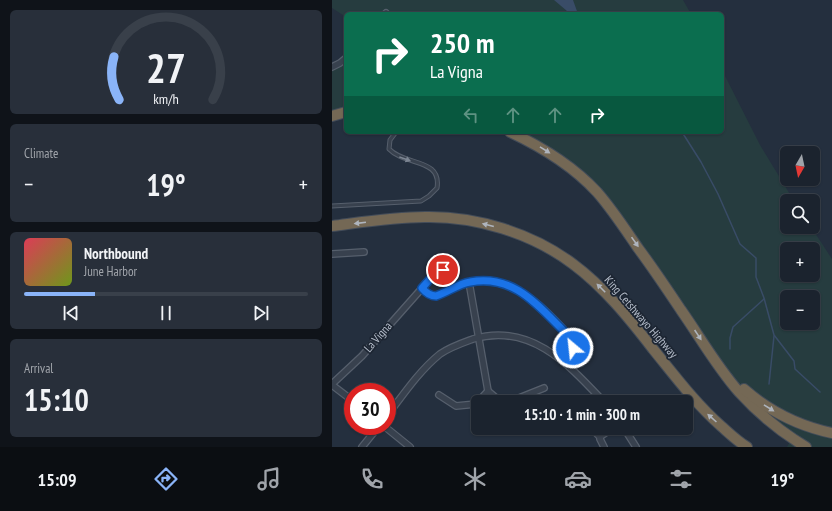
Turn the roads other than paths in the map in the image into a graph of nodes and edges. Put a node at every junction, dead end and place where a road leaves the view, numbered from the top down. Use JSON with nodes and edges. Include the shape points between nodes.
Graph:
{"nodes":[{"id":1,"x":344,"y":60,"type":"edge"},
{"id":2,"x":332,"y":67,"type":"edge"},
{"id":3,"x":344,"y":113,"type":"edge"},
{"id":4,"x":332,"y":116,"type":"edge"},
{"id":5,"x":344,"y":116,"type":"edge"},
{"id":6,"x":332,"y":119,"type":"edge"},
{"id":7,"x":394,"y":134,"type":"edge"},
{"id":8,"x":514,"y":134,"type":"edge"},
{"id":9,"x":332,"y":206,"type":"edge"},
{"id":10,"x":332,"y":226,"type":"edge"},
{"id":11,"x":364,"y":252,"type":"dead end"},
{"id":12,"x":332,"y":254,"type":"edge"},
{"id":13,"x":452,"y":265,"type":"dead end"},
{"id":14,"x":469,"y":282,"type":"junction"},
{"id":15,"x":422,"y":288,"type":"junction"},
{"id":16,"x":478,"y":338,"type":"junction"},
{"id":17,"x":562,"y":360,"type":"junction"},
{"id":18,"x":727,"y":376,"type":"junction"},
{"id":19,"x":332,"y":384,"type":"edge"},
{"id":20,"x":544,"y":388,"type":"dead end"},
{"id":21,"x":488,"y":391,"type":"junction"},
{"id":22,"x":344,"y":394,"type":"edge"},
{"id":23,"x":439,"y":395,"type":"dead end"},
{"id":24,"x":484,"y":395,"type":"edge"},
{"id":25,"x":492,"y":395,"type":"edge"},
{"id":26,"x":526,"y":395,"type":"edge"},
{"id":27,"x":597,"y":395,"type":"edge"},
{"id":28,"x":471,"y":404,"type":"edge"},
{"id":29,"x":396,"y":405,"type":"edge"},
{"id":30,"x":832,"y":433,"type":"edge"},
{"id":31,"x":372,"y":435,"type":"edge"},
{"id":32,"x":395,"y":435,"type":"edge"},
{"id":33,"x":628,"y":435,"type":"edge"},
{"id":34,"x":600,"y":437,"type":"edge"},
{"id":35,"x":744,"y":446,"type":"edge"},
{"id":36,"x":362,"y":447,"type":"edge"},
{"id":37,"x":410,"y":447,"type":"edge"},
{"id":38,"x":604,"y":447,"type":"edge"},
{"id":39,"x":636,"y":447,"type":"edge"},
{"id":40,"x":806,"y":447,"type":"edge"}],
"edges":[{"from":1,"to":2,"type":"street"},
{"from":3,"to":4,"type":"highway"},
{"from":5,"to":6,"type":"highway"},
{"from":7,"to":9,"type":"lane","one_way":true,"via":[[390,140],[389,149],[397,156],[432,169],[438,178],[437,188],[421,201]]},
{"from":8,"to":18,"type":"highway","one_way":true,"via":[[548,152],[596,191],[626,229]]},
{"from":35,"to":10,"type":"highway","name":"King Cetshwayo Highway","one_way":true,"via":[[704,411],[627,317],[595,283],[573,264],[540,244],[494,227],[442,217],[393,218]]},
{"from":11,"to":12,"type":"street"},
{"from":13,"to":15,"type":"street","name":"La Vigna"},
{"from":14,"to":15,"type":"street","via":[[436,296],[428,294]]},
{"from":14,"to":16,"type":"street"},
{"from":14,"to":17,"type":"street","via":[[499,282],[534,301],[572,340],[573,349]]},
{"from":15,"to":19,"type":"street","name":"La Vigna","via":[[362,356]]},
{"from":16,"to":17,"type":"street","via":[[498,335],[522,339]]},
{"from":16,"to":21,"type":"street"},
{"from":16,"to":29,"type":"street","via":[[460,343],[441,354],[425,368]]},
{"from":17,"to":27,"type":"street"},
{"from":18,"to":30,"type":"highway","one_way":true,"via":[[778,413]]},
{"from":18,"to":40,"type":"highway","via":[[762,415]]},
{"from":19,"to":22,"type":"street","name":"La Vigna"},
{"from":20,"to":26,"type":"street"},
{"from":21,"to":24,"type":"street"},
{"from":21,"to":25,"type":"street"},
{"from":23,"to":28,"type":"street","via":[[456,406]]},
{"from":31,"to":36,"type":"street"},
{"from":32,"to":37,"type":"street"},
{"from":33,"to":39,"type":"street"},
{"from":34,"to":38,"type":"street"}]}
